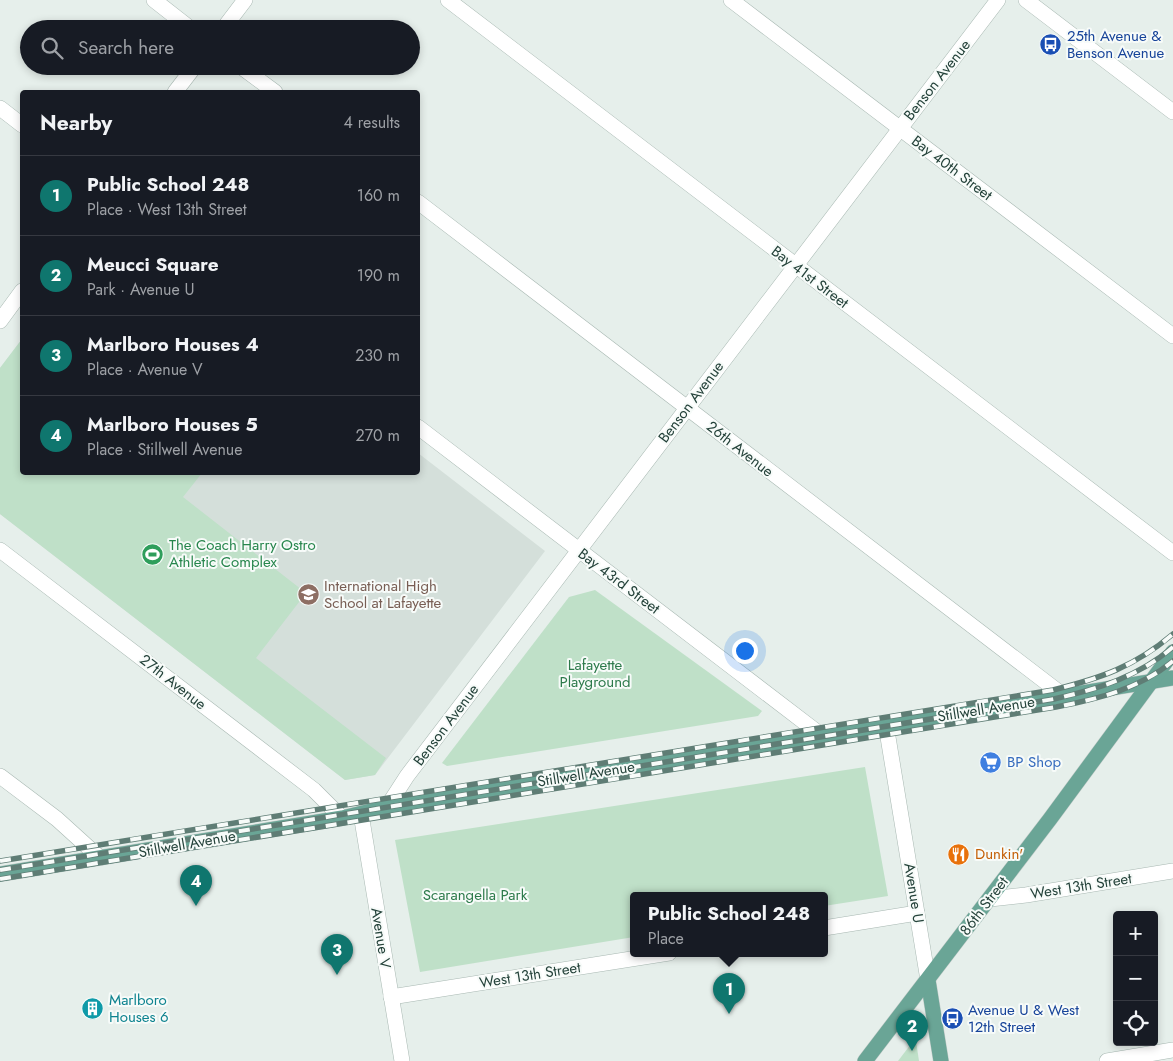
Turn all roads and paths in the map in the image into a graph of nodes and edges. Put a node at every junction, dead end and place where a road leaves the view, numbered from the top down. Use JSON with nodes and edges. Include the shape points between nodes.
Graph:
{"nodes":[{"id":1,"x":154,"y":0,"type":"edge"},
{"id":2,"x":245,"y":0,"type":"edge"},
{"id":3,"x":448,"y":0,"type":"edge"},
{"id":4,"x":731,"y":0,"type":"edge"},
{"id":5,"x":998,"y":0,"type":"edge"},
{"id":6,"x":1026,"y":0,"type":"edge"},
{"id":7,"x":180,"y":20,"type":"edge"},
{"id":8,"x":230,"y":20,"type":"edge"},
{"id":9,"x":188,"y":75,"type":"edge"},
{"id":10,"x":252,"y":75,"type":"edge"},
{"id":11,"x":177,"y":90,"type":"edge"},
{"id":12,"x":271,"y":90,"type":"edge"},
{"id":13,"x":0,"y":108,"type":"edge"},
{"id":14,"x":1173,"y":112,"type":"edge"},
{"id":15,"x":20,"y":123,"type":"edge"},
{"id":16,"x":900,"y":129,"type":"junction"},
{"id":17,"x":420,"y":204,"type":"edge"},
{"id":18,"x":795,"y":266,"type":"junction"},
{"id":19,"x":20,"y":294,"type":"edge"},
{"id":20,"x":0,"y":321,"type":"edge"},
{"id":21,"x":1173,"y":336,"type":"edge"},
{"id":22,"x":686,"y":408,"type":"junction"},
{"id":23,"x":420,"y":429,"type":"edge"},
{"id":24,"x":0,"y":550,"type":"edge"},
{"id":25,"x":578,"y":550,"type":"junction"},
{"id":26,"x":1173,"y":553,"type":"edge"},
{"id":27,"x":1173,"y":652,"type":"edge"},
{"id":28,"x":1173,"y":678,"type":"edge"},
{"id":29,"x":1150,"y":682,"type":"junction"},
{"id":30,"x":1064,"y":696,"type":"junction"},
{"id":31,"x":886,"y":725,"type":"junction"},
{"id":32,"x":821,"y":735,"type":"junction"},
{"id":33,"x":0,"y":776,"type":"edge"},
{"id":34,"x":388,"y":807,"type":"junction"},
{"id":35,"x":361,"y":814,"type":"junction"},
{"id":36,"x":342,"y":818,"type":"junction"},
{"id":37,"x":100,"y":858,"type":"junction"},
{"id":38,"x":1173,"y":871,"type":"edge"},
{"id":39,"x":0,"y":874,"type":"edge"},
{"id":40,"x":990,"y":899,"type":"junction"},
{"id":41,"x":917,"y":913,"type":"junction"},
{"id":42,"x":828,"y":927,"type":"edge"},
{"id":43,"x":644,"y":957,"type":"edge"},
{"id":44,"x":928,"y":980,"type":"junction"},
{"id":45,"x":391,"y":997,"type":"junction"},
{"id":46,"x":1173,"y":1050,"type":"edge"},
{"id":47,"x":402,"y":1061,"type":"edge"},
{"id":48,"x":865,"y":1061,"type":"edge"},
{"id":49,"x":941,"y":1061,"type":"edge"},
{"id":50,"x":1107,"y":1061,"type":"edge"}],
"edges":[{"from":1,"to":7,"type":"street"},
{"from":2,"to":8,"type":"street"},
{"from":3,"to":18,"type":"street","name":"Bay 41st Street"},
{"from":4,"to":16,"type":"street","name":"Bay 40th Street"},
{"from":5,"to":16,"type":"street","name":"Benson Avenue"},
{"from":6,"to":14,"type":"street"},
{"from":9,"to":11,"type":"street"},
{"from":10,"to":12,"type":"street"},
{"from":13,"to":15,"type":"street"},
{"from":16,"to":18,"type":"street","name":"Benson Avenue"},
{"from":16,"to":21,"type":"street","name":"Bay 40th Street"},
{"from":17,"to":22,"type":"street","name":"26th Avenue"},
{"from":18,"to":22,"type":"street","name":"Benson Avenue"},
{"from":18,"to":26,"type":"street","name":"Bay 41st Street"},
{"from":19,"to":20,"type":"street"},
{"from":22,"to":25,"type":"street","name":"Benson Avenue"},
{"from":22,"to":30,"type":"street","name":"26th Avenue"},
{"from":23,"to":25,"type":"street","name":"Bay 43rd Street"},
{"from":24,"to":36,"type":"street","name":"27th Avenue","via":[[314,790]]},
{"from":25,"to":32,"type":"street","name":"Bay 43rd Street"},
{"from":25,"to":34,"type":"street","name":"Benson Avenue","via":[[406,776]]},
{"from":27,"to":29,"type":"main road","name":"86th Street"},
{"from":28,"to":29,"type":"main road","name":"Stillwell Avenue"},
{"from":29,"to":30,"type":"main road","name":"Stillwell Avenue"},
{"from":29,"to":40,"type":"main road","name":"86th Street"},
{"from":30,"to":31,"type":"main road","name":"Stillwell Avenue"},
{"from":31,"to":32,"type":"main road","name":"Stillwell Avenue"},
{"from":31,"to":41,"type":"street","name":"Avenue U"},
{"from":32,"to":34,"type":"main road","name":"Stillwell Avenue"},
{"from":33,"to":37,"type":"street","via":[[57,819]]},
{"from":34,"to":35,"type":"main road","name":"Stillwell Avenue"},
{"from":35,"to":36,"type":"main road","name":"Stillwell Avenue"},
{"from":35,"to":45,"type":"street","name":"Avenue V"},
{"from":36,"to":37,"type":"main road","name":"Stillwell Avenue"},
{"from":37,"to":39,"type":"main road","name":"Stillwell Avenue"},
{"from":38,"to":40,"type":"street","name":"West 13th Street"},
{"from":40,"to":44,"type":"main road","name":"86th Street"},
{"from":41,"to":42,"type":"street"},
{"from":41,"to":44,"type":"street","name":"Avenue U"},
{"from":43,"to":45,"type":"street","name":"West 13th Street"},
{"from":44,"to":48,"type":"main road","name":"86th Street"},
{"from":44,"to":49,"type":"main road","name":"Avenue U"},
{"from":45,"to":47,"type":"street","name":"Avenue V"},
{"from":46,"to":50,"type":"street"}]}
